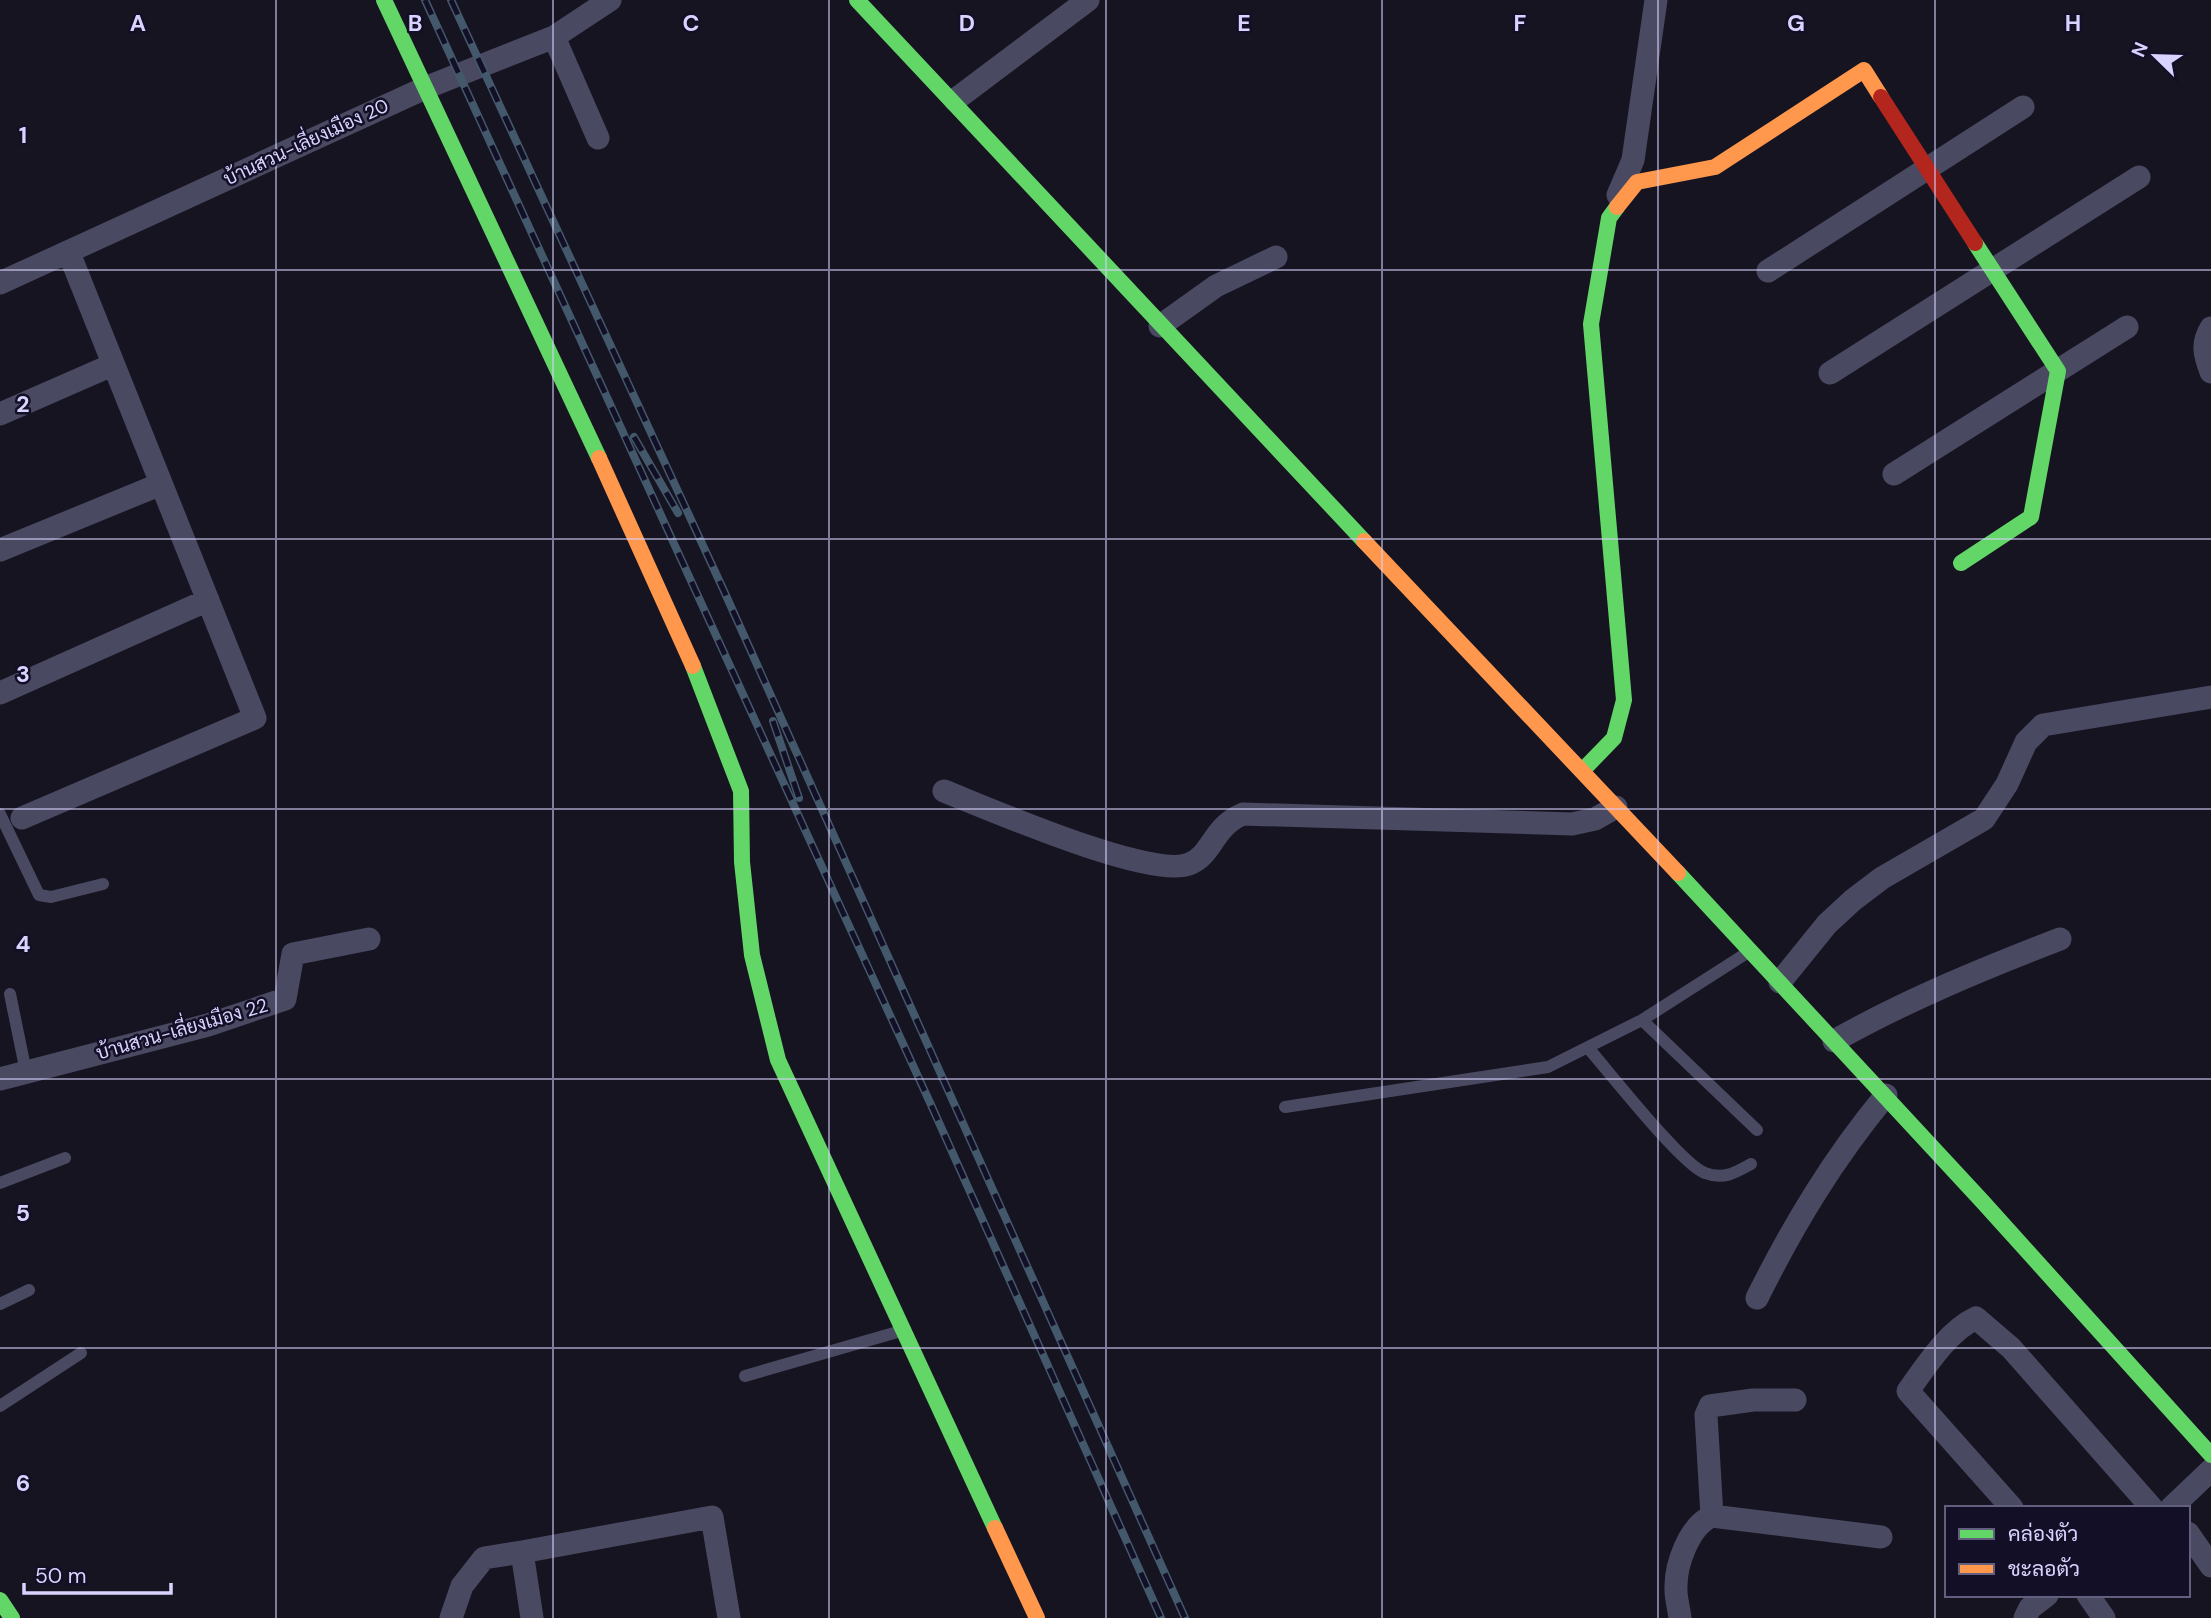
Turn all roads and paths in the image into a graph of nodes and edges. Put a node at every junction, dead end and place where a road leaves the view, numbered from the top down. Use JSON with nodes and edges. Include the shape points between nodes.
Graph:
{"nodes":[{"id":1,"x":384,"y":0,"type":"edge"},
{"id":2,"x":610,"y":0,"type":"edge"},
{"id":3,"x":858,"y":0,"type":"edge"},
{"id":4,"x":1088,"y":0,"type":"edge"},
{"id":5,"x":1656,"y":0,"type":"edge"},
{"id":6,"x":554,"y":37,"type":"junction"},
{"id":7,"x":425,"y":88,"type":"junction"},
{"id":8,"x":955,"y":100,"type":"junction"},
{"id":9,"x":2023,"y":107,"type":"dead end"},
{"id":10,"x":598,"y":138,"type":"dead end"},
{"id":11,"x":1927,"y":169,"type":"junction"},
{"id":12,"x":2139,"y":177,"type":"dead end"},
{"id":13,"x":1609,"y":218,"type":"junction"},
{"id":14,"x":69,"y":253,"type":"junction"},
{"id":15,"x":1276,"y":257,"type":"dead end"},
{"id":16,"x":1992,"y":269,"type":"junction"},
{"id":17,"x":1768,"y":271,"type":"dead end"},
{"id":18,"x":0,"y":283,"type":"edge"},
{"id":19,"x":1160,"y":327,"type":"junction"},
{"id":20,"x":2127,"y":327,"type":"dead end"},
{"id":21,"x":2211,"y":328,"type":"edge"},
{"id":22,"x":112,"y":365,"type":"junction"},
{"id":23,"x":2058,"y":372,"type":"junction"},
{"id":24,"x":2211,"y":372,"type":"edge"},
{"id":25,"x":1830,"y":373,"type":"dead end"},
{"id":26,"x":0,"y":414,"type":"edge"},
{"id":27,"x":1894,"y":474,"type":"dead end"},
{"id":28,"x":161,"y":484,"type":"junction"},
{"id":29,"x":0,"y":550,"type":"edge"},
{"id":30,"x":1961,"y":563,"type":"dead end"},
{"id":31,"x":208,"y":600,"type":"junction"},
{"id":32,"x":0,"y":693,"type":"edge"},
{"id":33,"x":2211,"y":697,"type":"edge"},
{"id":34,"x":1582,"y":772,"type":"junction"},
{"id":35,"x":944,"y":791,"type":"dead end"},
{"id":36,"x":1616,"y":807,"type":"junction"},
{"id":37,"x":11,"y":816,"type":"edge"},
{"id":38,"x":103,"y":884,"type":"dead end"},
{"id":39,"x":369,"y":939,"type":"dead end"},
{"id":40,"x":2060,"y":939,"type":"dead end"},
{"id":41,"x":1751,"y":951,"type":"junction"},
{"id":42,"x":1780,"y":982,"type":"junction"},
{"id":43,"x":10,"y":994,"type":"dead end"},
{"id":44,"x":1642,"y":1020,"type":"junction"},
{"id":45,"x":1834,"y":1041,"type":"junction"},
{"id":46,"x":1589,"y":1049,"type":"junction"},
{"id":47,"x":26,"y":1072,"type":"junction"},
{"id":48,"x":0,"y":1079,"type":"edge"},
{"id":49,"x":1885,"y":1095,"type":"junction"},
{"id":50,"x":1285,"y":1107,"type":"dead end"},
{"id":51,"x":1757,"y":1130,"type":"dead end"},
{"id":52,"x":65,"y":1158,"type":"dead end"},
{"id":53,"x":1751,"y":1164,"type":"dead end"},
{"id":54,"x":0,"y":1183,"type":"edge"},
{"id":55,"x":29,"y":1290,"type":"dead end"},
{"id":56,"x":1757,"y":1298,"type":"dead end"},
{"id":57,"x":0,"y":1304,"type":"edge"},
{"id":58,"x":902,"y":1331,"type":"junction"},
{"id":59,"x":81,"y":1353,"type":"dead end"},
{"id":60,"x":745,"y":1376,"type":"dead end"},
{"id":61,"x":1795,"y":1400,"type":"dead end"},
{"id":62,"x":0,"y":1406,"type":"edge"},
{"id":63,"x":2211,"y":1455,"type":"edge"},
{"id":64,"x":2211,"y":1470,"type":"edge"},
{"id":65,"x":2010,"y":1506,"type":"edge"},
{"id":66,"x":2150,"y":1506,"type":"edge"},
{"id":67,"x":2173,"y":1506,"type":"edge"},
{"id":68,"x":1712,"y":1516,"type":"junction"},
{"id":69,"x":2190,"y":1536,"type":"edge"},
{"id":70,"x":1881,"y":1537,"type":"dead end"},
{"id":71,"x":522,"y":1552,"type":"junction"},
{"id":72,"x":2211,"y":1566,"type":"edge"},
{"id":73,"x":2044,"y":1597,"type":"edge"},
{"id":74,"x":2089,"y":1597,"type":"edge"},
{"id":75,"x":0,"y":1600,"type":"edge"},
{"id":76,"x":12,"y":1618,"type":"edge"},
{"id":77,"x":451,"y":1618,"type":"edge"},
{"id":78,"x":532,"y":1618,"type":"edge"},
{"id":79,"x":729,"y":1618,"type":"edge"},
{"id":80,"x":1037,"y":1618,"type":"edge"},
{"id":81,"x":1681,"y":1618,"type":"edge"},
{"id":82,"x":2025,"y":1618,"type":"edge"},
{"id":83,"x":2104,"y":1618,"type":"edge"}],
"edges":[{"from":1,"to":7,"type":"main road"},
{"from":2,"to":6,"type":"street","name":"บ้านสวน-เลี่ยงเมือง 20"},
{"from":3,"to":8,"type":"main road"},
{"from":4,"to":8,"type":"street"},
{"from":5,"to":13,"type":"street","via":[[1633,160]]},
{"from":6,"to":7,"type":"street","name":"บ้านสวน-เลี่ยงเมือง 20"},
{"from":6,"to":10,"type":"street"},
{"from":7,"to":14,"type":"street","name":"บ้านสวน-เลี่ยงเมือง 20"},
{"from":7,"to":58,"type":"main road","via":[[680,632],[741,791],[741,862],[752,955],[778,1060]]},
{"from":8,"to":19,"type":"main road"},
{"from":9,"to":11,"type":"street"},
{"from":11,"to":13,"type":"main road","via":[[1864,71],[1715,167],[1637,182]]},
{"from":11,"to":16,"type":"main road"},
{"from":11,"to":17,"type":"street"},
{"from":12,"to":16,"type":"street"},
{"from":13,"to":34,"type":"main road","via":[[1591,324],[1624,700],[1614,738]]},
{"from":14,"to":18,"type":"street","name":"บ้านสวน-เลี่ยงเมือง 20"},
{"from":14,"to":22,"type":"street"},
{"from":15,"to":19,"type":"street","via":[[1216,286]]},
{"from":16,"to":23,"type":"main road"},
{"from":16,"to":25,"type":"street"},
{"from":19,"to":34,"type":"main road"},
{"from":20,"to":23,"type":"street"},
{"from":21,"to":24,"type":"street","via":[[2204,354]]},
{"from":22,"to":26,"type":"street"},
{"from":22,"to":28,"type":"street"},
{"from":23,"to":27,"type":"street"},
{"from":23,"to":30,"type":"main road","via":[[2031,517]]},
{"from":28,"to":29,"type":"street"},
{"from":28,"to":31,"type":"street"},
{"from":31,"to":32,"type":"street"},
{"from":31,"to":37,"type":"street","via":[[255,718]]},
{"from":33,"to":42,"type":"street","via":[[2043,725],[2026,742],[1984,819],[1882,877],[1853,900]]},
{"from":34,"to":36,"type":"main road"},
{"from":35,"to":36,"type":"street","via":[[1107,854],[1170,866],[1188,865],[1203,855],[1227,821],[1243,814],[1572,824]]},
{"from":36,"to":41,"type":"main road"},
{"from":37,"to":38,"type":"lane","via":[[39,895],[51,897]]},
{"from":39,"to":47,"type":"street","name":"บ้านสวน-เลี่ยงเมือง 22","via":[[293,954],[285,999],[208,1025]]},
{"from":40,"to":45,"type":"street","via":[[1959,978]]},
{"from":41,"to":42,"type":"main road"},
{"from":41,"to":44,"type":"lane"},
{"from":42,"to":45,"type":"main road"},
{"from":43,"to":47,"type":"lane"},
{"from":44,"to":46,"type":"lane"},
{"from":44,"to":51,"type":"lane"},
{"from":45,"to":49,"type":"main road"},
{"from":46,"to":50,"type":"lane","via":[[1523,1073]]},
{"from":46,"to":53,"type":"lane","via":[[1693,1168],[1718,1176]]},
{"from":47,"to":48,"type":"street","name":"บ้านสวน-เลี่ยงเมือง 22"},
{"from":49,"to":56,"type":"street","via":[[1844,1146],[1782,1247]]},
{"from":49,"to":63,"type":"main road","via":[[2051,1273]]},
{"from":52,"to":54,"type":"lane"},
{"from":55,"to":57,"type":"lane"},
{"from":58,"to":60,"type":"lane"},
{"from":58,"to":80,"type":"main road"},
{"from":59,"to":62,"type":"lane"},
{"from":61,"to":68,"type":"street","via":[[1710,1406],[1706,1415]]},
{"from":64,"to":67,"type":"street"},
{"from":65,"to":66,"type":"street","via":[[1908,1391],[1933,1357],[1976,1318],[2011,1348]]},
{"from":68,"to":70,"type":"street"},
{"from":68,"to":81,"type":"street","via":[[1700,1521],[1687,1544],[1676,1588]]},
{"from":69,"to":72,"type":"street"},
{"from":71,"to":77,"type":"street","via":[[484,1558],[462,1586]]},
{"from":71,"to":78,"type":"street"},
{"from":71,"to":79,"type":"street","via":[[712,1517]]},
{"from":73,"to":82,"type":"street"},
{"from":74,"to":83,"type":"street"},
{"from":75,"to":76,"type":"main road"}]}
